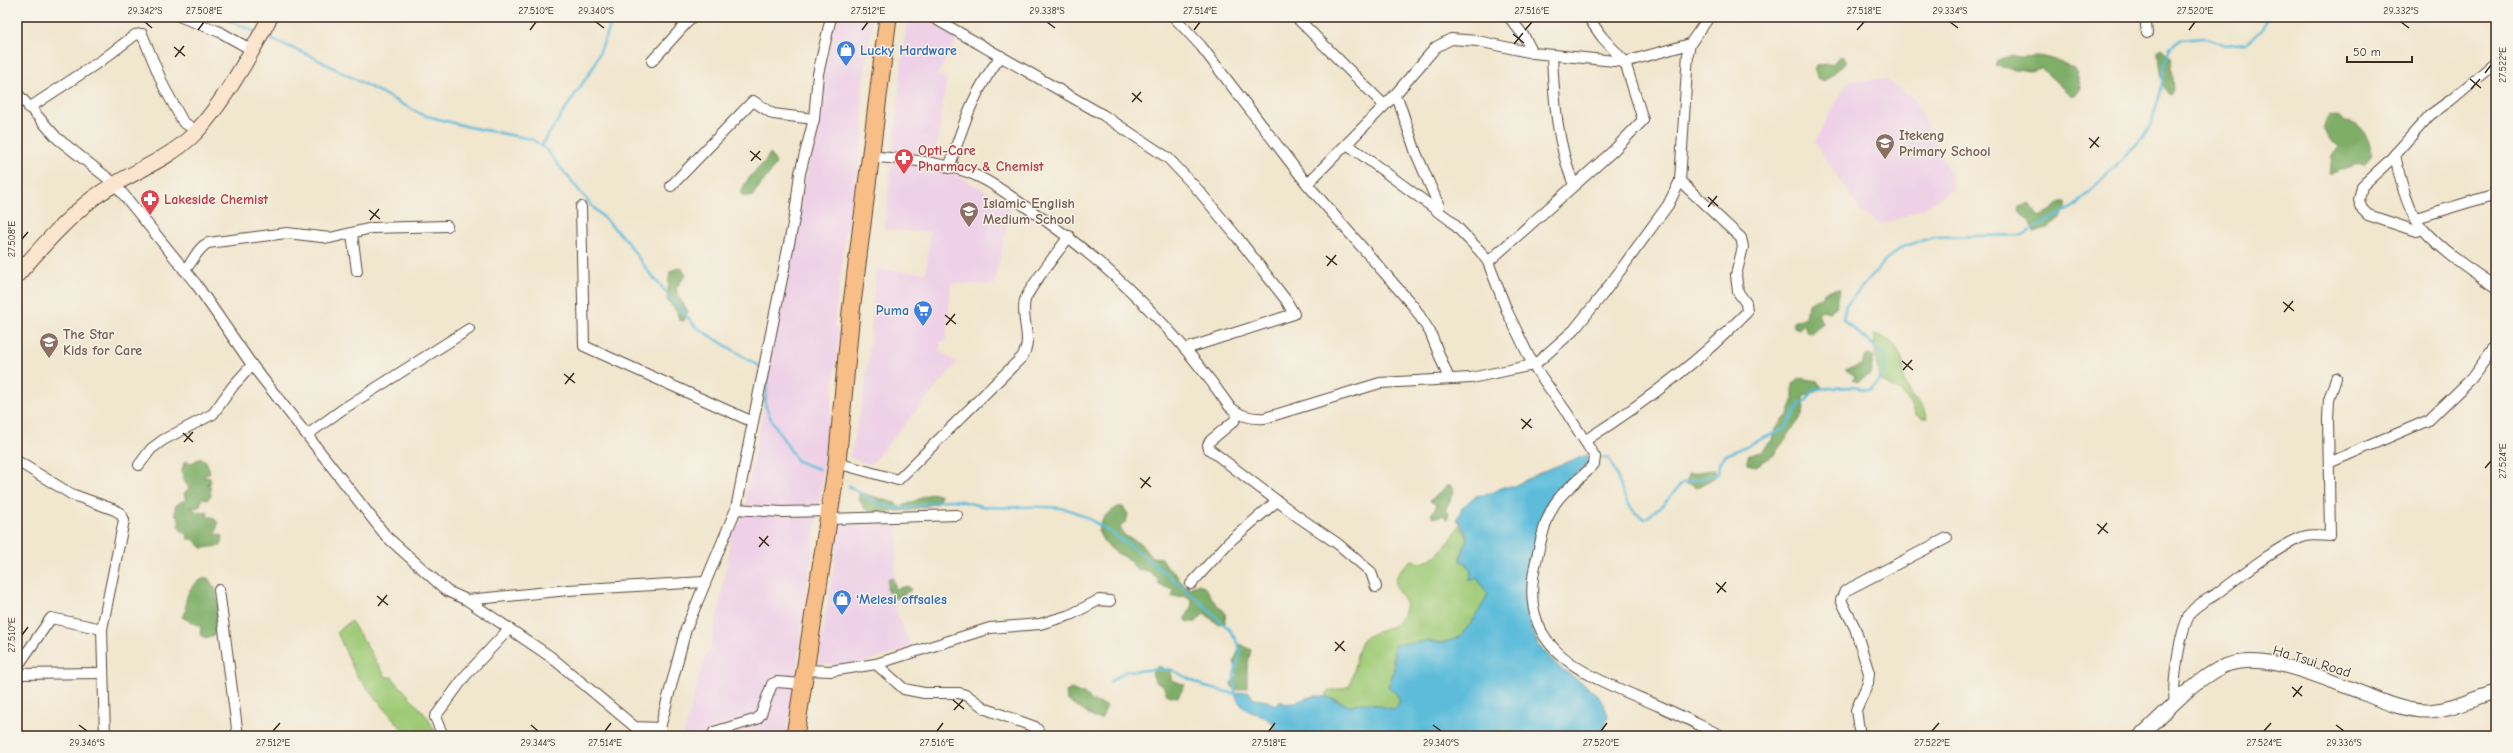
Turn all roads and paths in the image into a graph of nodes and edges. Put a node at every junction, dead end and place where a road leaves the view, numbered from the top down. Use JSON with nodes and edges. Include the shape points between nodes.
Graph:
{"nodes":[{"id":1,"x":181,"y":17,"type":"edge"},
{"id":2,"x":692,"y":17,"type":"edge"},
{"id":3,"x":831,"y":17,"type":"edge"},
{"id":4,"x":888,"y":17,"type":"edge"},
{"id":5,"x":932,"y":17,"type":"edge"},
{"id":6,"x":1174,"y":17,"type":"edge"},
{"id":7,"x":1296,"y":17,"type":"edge"},
{"id":8,"x":1509,"y":17,"type":"edge"},
{"id":9,"x":1588,"y":17,"type":"edge"},
{"id":10,"x":1709,"y":17,"type":"edge"},
{"id":11,"x":2145,"y":17,"type":"edge"},
{"id":12,"x":270,"y":18,"type":"edge"},
{"id":13,"x":2146,"y":33,"type":"dead end"},
{"id":14,"x":1690,"y":44,"type":"junction"},
{"id":15,"x":254,"y":46,"type":"junction"},
{"id":16,"x":1533,"y":53,"type":"junction"},
{"id":17,"x":1001,"y":56,"type":"junction"},
{"id":18,"x":1552,"y":56,"type":"junction"},
{"id":19,"x":652,"y":61,"type":"dead end"},
{"id":20,"x":1625,"y":62,"type":"junction"},
{"id":21,"x":2496,"y":62,"type":"edge"},
{"id":22,"x":17,"y":93,"type":"edge"},
{"id":23,"x":1393,"y":97,"type":"junction"},
{"id":24,"x":1384,"y":105,"type":"junction"},
{"id":25,"x":29,"y":108,"type":"junction"},
{"id":26,"x":814,"y":119,"type":"junction"},
{"id":27,"x":197,"y":131,"type":"junction"},
{"id":28,"x":1347,"y":144,"type":"junction"},
{"id":29,"x":2395,"y":154,"type":"junction"},
{"id":30,"x":870,"y":156,"type":"junction"},
{"id":31,"x":949,"y":168,"type":"junction"},
{"id":32,"x":1680,"y":181,"type":"junction"},
{"id":33,"x":115,"y":184,"type":"junction"},
{"id":34,"x":1307,"y":184,"type":"junction"},
{"id":35,"x":1574,"y":185,"type":"junction"},
{"id":36,"x":672,"y":186,"type":"dead end"},
{"id":37,"x":2496,"y":194,"type":"edge"},
{"id":38,"x":581,"y":207,"type":"dead end"},
{"id":39,"x":1438,"y":212,"type":"junction"},
{"id":40,"x":2416,"y":218,"type":"junction"},
{"id":41,"x":447,"y":226,"type":"dead end"},
{"id":42,"x":2422,"y":229,"type":"junction"},
{"id":43,"x":352,"y":234,"type":"junction"},
{"id":44,"x":1069,"y":236,"type":"junction"},
{"id":45,"x":1488,"y":262,"type":"junction"},
{"id":46,"x":184,"y":270,"type":"junction"},
{"id":47,"x":357,"y":272,"type":"dead end"},
{"id":48,"x":17,"y":275,"type":"edge"},
{"id":49,"x":2496,"y":287,"type":"edge"},
{"id":50,"x":469,"y":328,"type":"dead end"},
{"id":51,"x":2496,"y":345,"type":"edge"},
{"id":52,"x":1185,"y":349,"type":"junction"},
{"id":53,"x":252,"y":365,"type":"junction"},
{"id":54,"x":1532,"y":365,"type":"junction"},
{"id":55,"x":2336,"y":378,"type":"dead end"},
{"id":56,"x":1449,"y":379,"type":"junction"},
{"id":57,"x":1238,"y":414,"type":"junction"},
{"id":58,"x":753,"y":422,"type":"junction"},
{"id":59,"x":307,"y":435,"type":"junction"},
{"id":60,"x":1586,"y":440,"type":"junction"},
{"id":61,"x":17,"y":461,"type":"edge"},
{"id":62,"x":2331,"y":462,"type":"junction"},
{"id":63,"x":837,"y":463,"type":"junction"},
{"id":64,"x":139,"y":465,"type":"dead end"},
{"id":65,"x":1277,"y":501,"type":"junction"},
{"id":66,"x":736,"y":509,"type":"junction"},
{"id":67,"x":830,"y":515,"type":"junction"},
{"id":68,"x":957,"y":515,"type":"dead end"},
{"id":69,"x":1946,"y":538,"type":"dead end"},
{"id":70,"x":704,"y":582,"type":"junction"},
{"id":71,"x":1191,"y":584,"type":"dead end"},
{"id":72,"x":1376,"y":587,"type":"dead end"},
{"id":73,"x":219,"y":590,"type":"dead end"},
{"id":74,"x":467,"y":600,"type":"junction"},
{"id":75,"x":1110,"y":601,"type":"dead end"},
{"id":76,"x":102,"y":629,"type":"junction"},
{"id":77,"x":509,"y":629,"type":"junction"},
{"id":78,"x":876,"y":664,"type":"junction"},
{"id":79,"x":17,"y":667,"type":"edge"},
{"id":80,"x":17,"y":674,"type":"edge"},
{"id":81,"x":102,"y":674,"type":"junction"},
{"id":82,"x":804,"y":677,"type":"junction"},
{"id":83,"x":2496,"y":692,"type":"edge"},
{"id":84,"x":2175,"y":704,"type":"junction"},
{"id":85,"x":660,"y":732,"type":"edge"},
{"id":86,"x":714,"y":732,"type":"dead end"},
{"id":87,"x":1038,"y":735,"type":"edge"},
{"id":88,"x":105,"y":736,"type":"edge"},
{"id":89,"x":238,"y":736,"type":"edge"},
{"id":90,"x":443,"y":736,"type":"edge"},
{"id":91,"x":795,"y":736,"type":"edge"},
{"id":92,"x":1722,"y":736,"type":"edge"},
{"id":93,"x":1860,"y":736,"type":"edge"},
{"id":94,"x":2140,"y":736,"type":"edge"}],
"edges":[{"from":1,"to":15,"type":"street"},
{"from":2,"to":19,"type":"street"},
{"from":3,"to":26,"type":"street","via":[[818,74]]},
{"from":4,"to":30,"type":"main road"},
{"from":5,"to":17,"type":"street"},
{"from":6,"to":34,"type":"street","via":[[1201,46]]},
{"from":7,"to":24,"type":"street"},
{"from":8,"to":16,"type":"street"},
{"from":9,"to":20,"type":"street"},
{"from":10,"to":14,"type":"street"},
{"from":11,"to":13,"type":"street"},
{"from":12,"to":15,"type":"main road"},
{"from":14,"to":20,"type":"street"},
{"from":14,"to":32,"type":"street"},
{"from":15,"to":27,"type":"main road"},
{"from":16,"to":18,"type":"street"},
{"from":16,"to":23,"type":"street","via":[[1478,41],[1451,39],[1436,47]]},
{"from":17,"to":31,"type":"street","via":[[982,82],[966,114]]},
{"from":17,"to":52,"type":"street","via":[[1103,115],[1168,158],[1199,190],[1237,237],[1294,314]]},
{"from":18,"to":20,"type":"street"},
{"from":18,"to":35,"type":"street","via":[[1558,131],[1567,169]]},
{"from":20,"to":35,"type":"street","via":[[1643,120]]},
{"from":21,"to":29,"type":"street","via":[[2430,115]]},
{"from":22,"to":25,"type":"street"},
{"from":23,"to":24,"type":"street"},
{"from":23,"to":39,"type":"street","via":[[1399,102],[1416,153],[1439,206]]},
{"from":24,"to":28,"type":"street"},
{"from":25,"to":27,"type":"street","via":[[135,35],[142,34],[164,87],[183,122]]},
{"from":25,"to":33,"type":"street","via":[[57,138]]},
{"from":26,"to":36,"type":"street","via":[[772,114],[753,101]]},
{"from":26,"to":58,"type":"street","via":[[800,173],[795,214]]},
{"from":27,"to":33,"type":"main road","via":[[175,150]]},
{"from":28,"to":34,"type":"street"},
{"from":28,"to":39,"type":"street"},
{"from":29,"to":40,"type":"street","via":[[2400,178]]},
{"from":29,"to":42,"type":"street","via":[[2362,186],[2359,200],[2362,209],[2368,215],[2383,221],[2416,231]]},
{"from":30,"to":31,"type":"street","via":[[925,162]]},
{"from":30,"to":63,"type":"main road","via":[[851,312]]},
{"from":31,"to":44,"type":"street","via":[[977,176]]},
{"from":32,"to":54,"type":"street","via":[[1668,205],[1574,330]]},
{"from":32,"to":60,"type":"street","via":[[1741,238],[1743,247],[1736,275],[1738,292],[1746,303],[1747,312],[1724,336],[1656,393]]},
{"from":33,"to":46,"type":"street"},
{"from":33,"to":48,"type":"main road","via":[[92,199],[51,237]]},
{"from":34,"to":56,"type":"street","via":[[1414,307],[1430,332]]},
{"from":35,"to":45,"type":"street"},
{"from":37,"to":40,"type":"street"},
{"from":38,"to":58,"type":"street","via":[[584,346]]},
{"from":39,"to":45,"type":"street","via":[[1470,240]]},
{"from":40,"to":42,"type":"street"},
{"from":41,"to":43,"type":"street","via":[[372,228]]},
{"from":42,"to":49,"type":"street","via":[[2463,264]]},
{"from":43,"to":46,"type":"street","via":[[330,238],[287,233],[208,243]]},
{"from":43,"to":47,"type":"street"},
{"from":44,"to":52,"type":"street","via":[[1130,290]]},
{"from":44,"to":63,"type":"street","via":[[1026,298],[1023,313],[1028,334],[1027,349],[1022,357],[898,480]]},
{"from":45,"to":54,"type":"street"},
{"from":46,"to":53,"type":"street"},
{"from":50,"to":59,"type":"street"},
{"from":51,"to":62,"type":"street","via":[[2471,379],[2429,420]]},
{"from":52,"to":57,"type":"street"},
{"from":53,"to":59,"type":"street"},
{"from":53,"to":64,"type":"street","via":[[233,386],[214,414],[163,440],[151,449]]},
{"from":54,"to":56,"type":"street","via":[[1471,378]]},
{"from":54,"to":60,"type":"street"},
{"from":55,"to":62,"type":"street","via":[[2329,400]]},
{"from":56,"to":57,"type":"street","via":[[1380,383],[1265,418],[1254,419]]},
{"from":57,"to":65,"type":"street","via":[[1234,421],[1210,441],[1210,449]]},
{"from":58,"to":66,"type":"street"},
{"from":59,"to":74,"type":"street","via":[[386,536],[446,591]]},
{"from":60,"to":92,"type":"street","via":[[1595,457],[1594,464],[1561,495],[1554,506],[1535,564],[1533,606],[1542,632],[1558,653],[1590,677]]},
{"from":61,"to":76,"type":"street","via":[[71,494],[121,514],[124,520]]},
{"from":62,"to":84,"type":"street","via":[[2330,536],[2306,536],[2290,544],[2258,563],[2192,610],[2176,664],[2173,692]]},
{"from":63,"to":67,"type":"main road"},
{"from":65,"to":71,"type":"street","via":[[1234,538]]},
{"from":65,"to":72,"type":"street","via":[[1338,544],[1371,572]]},
{"from":66,"to":67,"type":"street"},
{"from":66,"to":70,"type":"street"},
{"from":67,"to":68,"type":"street"},
{"from":67,"to":82,"type":"main road"},
{"from":69,"to":93,"type":"street","via":[[1845,591],[1841,600],[1855,628],[1869,672],[1868,683],[1856,710]]},
{"from":70,"to":74,"type":"street","via":[[568,590]]},
{"from":70,"to":85,"type":"street","via":[[686,629]]},
{"from":73,"to":89,"type":"street"},
{"from":74,"to":77,"type":"street"},
{"from":75,"to":78,"type":"street","via":[[1099,600],[1070,615],[1040,624],[990,628]]},
{"from":76,"to":79,"type":"street","via":[[51,618]]},
{"from":76,"to":81,"type":"street"},
{"from":77,"to":85,"type":"street","via":[[551,657],[635,727]]},
{"from":77,"to":90,"type":"street","via":[[466,675],[436,717]]},
{"from":78,"to":82,"type":"street"},
{"from":78,"to":87,"type":"street","via":[[904,689],[924,693],[959,693],[968,696],[986,709],[1035,727]]},
{"from":80,"to":81,"type":"street"},
{"from":81,"to":88,"type":"street"},
{"from":82,"to":86,"type":"street","via":[[772,684],[757,719]]},
{"from":82,"to":91,"type":"main road"},
{"from":83,"to":84,"type":"street","name":"Ha Tsui Road","via":[[2442,710],[2415,710],[2283,666],[2239,661],[2218,668]]},
{"from":84,"to":94,"type":"street","name":"Ha Tsui Road"}]}
